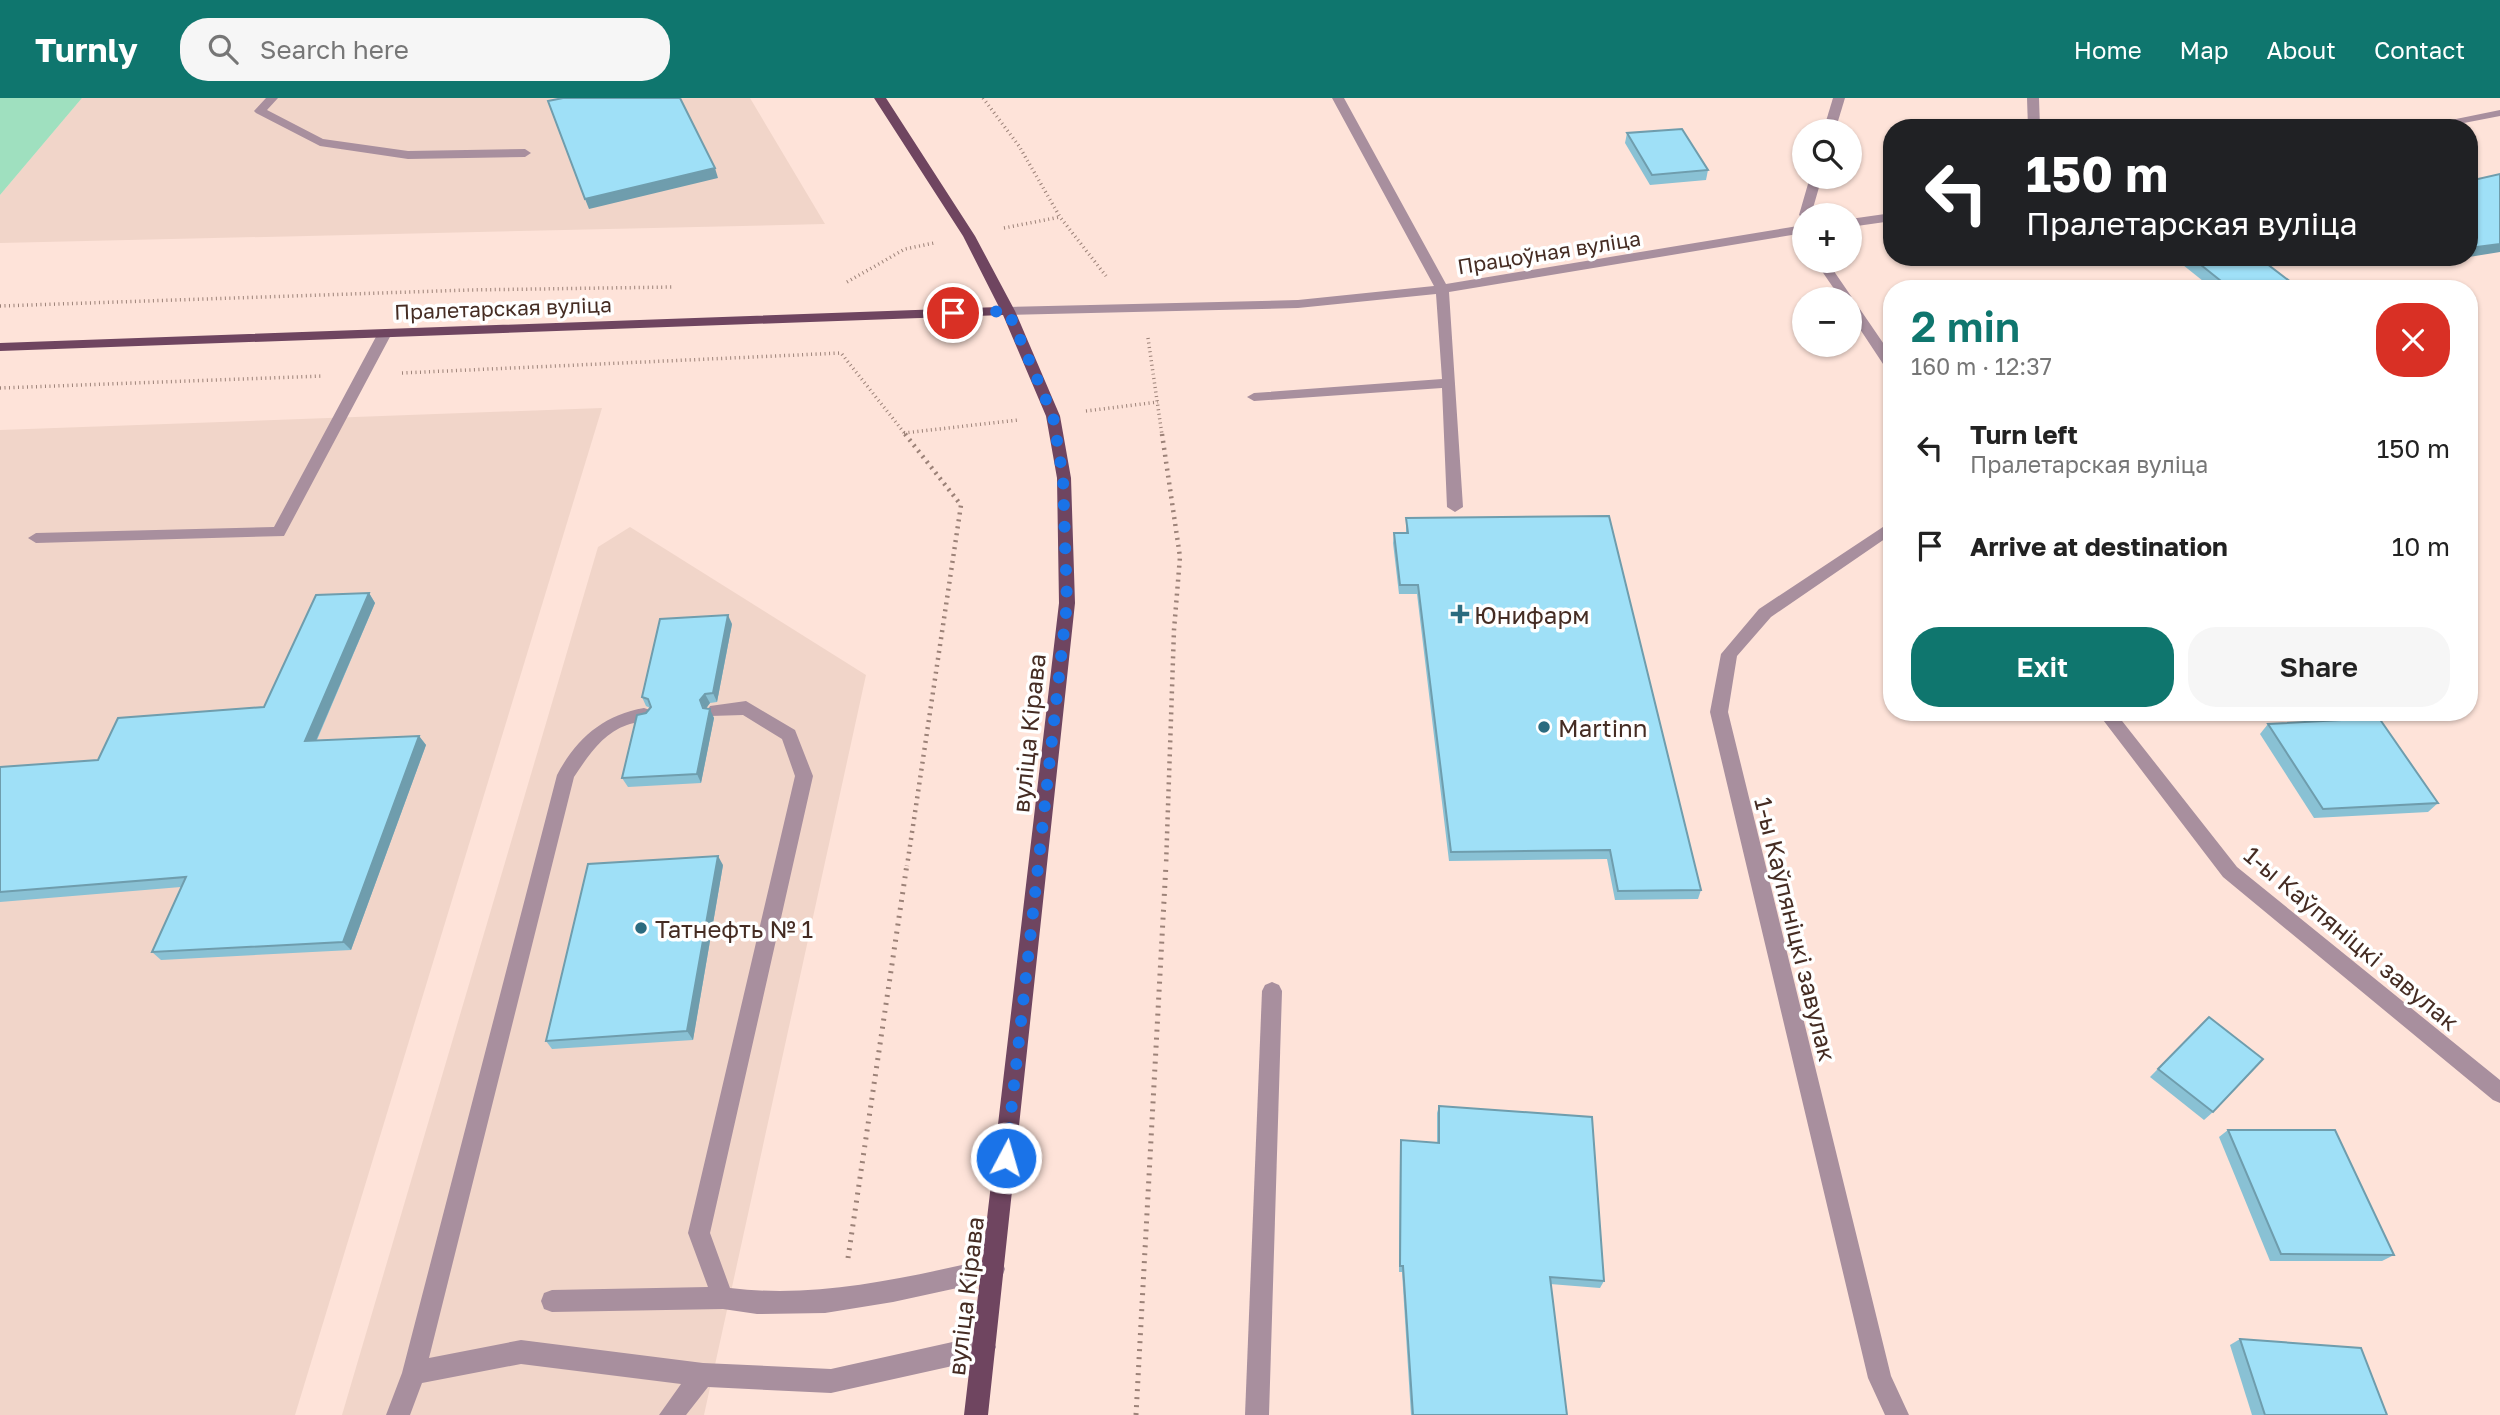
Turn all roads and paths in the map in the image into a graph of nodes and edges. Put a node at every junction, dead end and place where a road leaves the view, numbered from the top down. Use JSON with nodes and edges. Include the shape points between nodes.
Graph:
{"nodes":[{"id":1,"x":272,"y":98,"type":"edge"},
{"id":2,"x":880,"y":98,"type":"edge"},
{"id":3,"x":983,"y":98,"type":"edge"},
{"id":4,"x":1338,"y":98,"type":"edge"},
{"id":5,"x":1839,"y":98,"type":"edge"},
{"id":6,"x":2033,"y":98,"type":"edge"},
{"id":7,"x":2500,"y":113,"type":"edge"},
{"id":8,"x":1833,"y":119,"type":"edge"},
{"id":9,"x":2034,"y":119,"type":"edge"},
{"id":10,"x":2467,"y":119,"type":"edge"},
{"id":11,"x":525,"y":153,"type":"dead end"},
{"id":12,"x":1883,"y":218,"type":"edge"},
{"id":13,"x":1862,"y":221,"type":"edge"},
{"id":14,"x":1792,"y":227,"type":"edge"},
{"id":15,"x":905,"y":249,"type":"dead end"},
{"id":16,"x":844,"y":284,"type":"dead end"},
{"id":17,"x":677,"y":287,"type":"dead end"},
{"id":18,"x":1442,"y":289,"type":"junction"},
{"id":19,"x":0,"y":306,"type":"edge"},
{"id":20,"x":1133,"y":310,"type":"junction"},
{"id":21,"x":1008,"y":311,"type":"junction"},
{"id":22,"x":1862,"y":322,"type":"edge"},
{"id":23,"x":385,"y":333,"type":"junction"},
{"id":24,"x":0,"y":347,"type":"edge"},
{"id":25,"x":1883,"y":354,"type":"edge"},
{"id":26,"x":363,"y":375,"type":"junction"},
{"id":27,"x":1449,"y":383,"type":"junction"},
{"id":28,"x":0,"y":388,"type":"edge"},
{"id":29,"x":1254,"y":397,"type":"dead end"},
{"id":30,"x":1158,"y":402,"type":"junction"},
{"id":31,"x":1112,"y":407,"type":"dead end"},
{"id":32,"x":997,"y":423,"type":"dead end"},
{"id":33,"x":904,"y":433,"type":"junction"},
{"id":34,"x":1455,"y":507,"type":"dead end"},
{"id":35,"x":1883,"y":532,"type":"edge"},
{"id":36,"x":36,"y":538,"type":"dead end"},
{"id":37,"x":716,"y":710,"type":"dead end"},
{"id":38,"x":644,"y":715,"type":"edge"},
{"id":39,"x":2112,"y":721,"type":"edge"},
{"id":40,"x":1272,"y":991,"type":"dead end"},
{"id":41,"x":2500,"y":1093,"type":"edge"},
{"id":42,"x":994,"y":1269,"type":"junction"},
{"id":43,"x":723,"y":1298,"type":"junction"},
{"id":44,"x":552,"y":1301,"type":"dead end"},
{"id":45,"x":842,"y":1301,"type":"junction"},
{"id":46,"x":984,"y":1347,"type":"junction"},
{"id":47,"x":414,"y":1373,"type":"junction"},
{"id":48,"x":703,"y":1375,"type":"junction"},
{"id":49,"x":397,"y":1415,"type":"edge"},
{"id":50,"x":671,"y":1415,"type":"edge"},
{"id":51,"x":976,"y":1415,"type":"edge"},
{"id":52,"x":1136,"y":1415,"type":"edge"},
{"id":53,"x":1257,"y":1415,"type":"edge"},
{"id":54,"x":1897,"y":1415,"type":"edge"}],
"edges":[{"from":1,"to":11,"type":"street","via":[[260,111],[320,142],[408,155]]},
{"from":2,"to":21,"type":"main road","name":"вуліца Кірава","via":[[969,236]]},
{"from":3,"to":20,"type":"path","via":[[1019,146],[1060,216]]},
{"from":4,"to":18,"type":"street"},
{"from":5,"to":8,"type":"street"},
{"from":6,"to":9,"type":"street"},
{"from":7,"to":10,"type":"street"},
{"from":12,"to":13,"type":"street"},
{"from":14,"to":18,"type":"street","name":"Працоўная вуліца"},
{"from":15,"to":16,"type":"path"},
{"from":17,"to":19,"type":"path"},
{"from":18,"to":20,"type":"street","name":"Працоўная вуліца","via":[[1298,304]]},
{"from":18,"to":27,"type":"street"},
{"from":20,"to":21,"type":"street","name":"Працоўная вуліца"},
{"from":20,"to":30,"type":"path","via":[[1149,340]]},
{"from":21,"to":23,"type":"main road","name":"Пралетарская вуліца"},
{"from":21,"to":42,"type":"main road","name":"вуліца Кірава","via":[[1053,416],[1063,478],[1067,603]]},
{"from":22,"to":25,"type":"street"},
{"from":23,"to":24,"type":"main road","name":"Пралетарская вуліца"},
{"from":23,"to":26,"type":"street"},
{"from":26,"to":28,"type":"path"},
{"from":26,"to":33,"type":"path","via":[[841,353]]},
{"from":26,"to":36,"type":"street","via":[[279,532]]},
{"from":27,"to":29,"type":"street"},
{"from":27,"to":34,"type":"street"},
{"from":30,"to":31,"type":"path"},
{"from":30,"to":52,"type":"path","via":[[1180,557]]},
{"from":32,"to":33,"type":"path"},
{"from":33,"to":45,"type":"path","via":[[961,505]]},
{"from":35,"to":54,"type":"street","name":"1-ы Каўпяніцкі завулак","via":[[1765,612],[1729,654],[1719,712],[1880,1378]]},
{"from":37,"to":43,"type":"street","via":[[746,708],[789,735],[804,776],[699,1233]]},
{"from":38,"to":47,"type":"street","via":[[625,717],[589,740],[566,775]]},
{"from":39,"to":41,"type":"street","name":"1-ы Каўпяніцкі завулак","via":[[2230,872]]},
{"from":40,"to":53,"type":"street"},
{"from":42,"to":45,"type":"street"},
{"from":42,"to":46,"type":"main road","name":"вуліца Кірава"},
{"from":43,"to":44,"type":"street"},
{"from":43,"to":45,"type":"street","via":[[757,1305]]},
{"from":46,"to":48,"type":"street","via":[[831,1381]]},
{"from":46,"to":51,"type":"main road","name":"вуліца Кірава"},
{"from":47,"to":48,"type":"street","via":[[521,1352]]},
{"from":47,"to":49,"type":"street"},
{"from":48,"to":50,"type":"street"}]}
